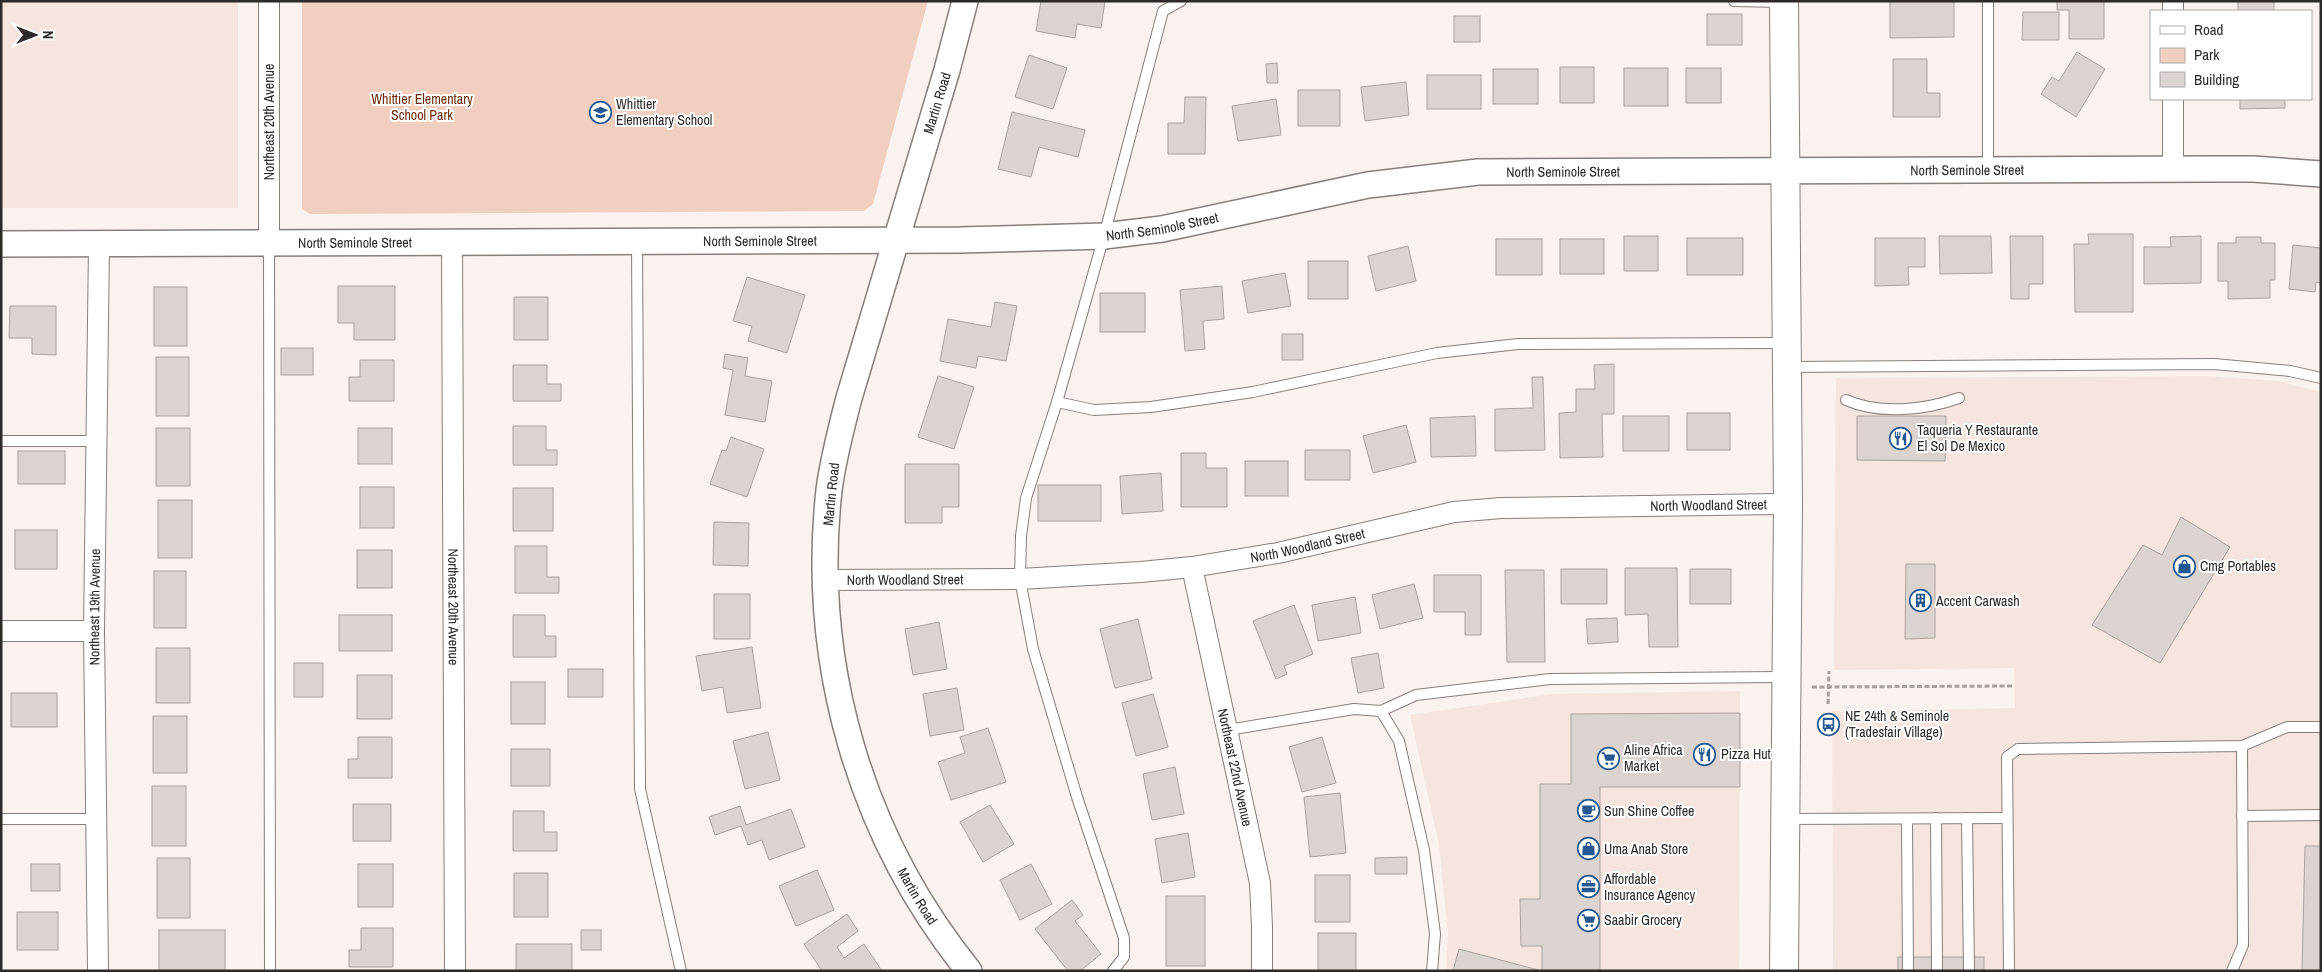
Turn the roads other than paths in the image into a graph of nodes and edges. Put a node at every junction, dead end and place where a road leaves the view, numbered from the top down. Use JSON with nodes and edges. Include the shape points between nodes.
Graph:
{"nodes":[{"id":1,"x":269,"y":1,"type":"edge"},
{"id":2,"x":965,"y":1,"type":"edge"},
{"id":3,"x":1181,"y":1,"type":"edge"},
{"id":4,"x":1734,"y":1,"type":"edge"},
{"id":5,"x":1784,"y":1,"type":"edge"},
{"id":6,"x":1988,"y":1,"type":"edge"},
{"id":7,"x":2173,"y":100,"type":"edge"},
{"id":8,"x":1786,"y":169,"type":"junction"},
{"id":9,"x":1988,"y":169,"type":"junction"},
{"id":10,"x":2173,"y":169,"type":"junction"},
{"id":11,"x":2321,"y":174,"type":"edge"},
{"id":12,"x":1104,"y":236,"type":"junction"},
{"id":13,"x":896,"y":240,"type":"junction"},
{"id":14,"x":637,"y":241,"type":"junction"},
{"id":15,"x":452,"y":242,"type":"junction"},
{"id":16,"x":1,"y":244,"type":"edge"},
{"id":17,"x":269,"y":244,"type":"junction"},
{"id":18,"x":99,"y":245,"type":"junction"},
{"id":19,"x":1787,"y":355,"type":"junction"},
{"id":20,"x":2321,"y":378,"type":"edge"},
{"id":21,"x":1959,"y":398,"type":"dead end"},
{"id":22,"x":1846,"y":400,"type":"dead end"},
{"id":23,"x":1057,"y":402,"type":"junction"},
{"id":24,"x":1,"y":441,"type":"edge"},
{"id":25,"x":96,"y":441,"type":"junction"},
{"id":26,"x":1788,"y":504,"type":"junction"},
{"id":27,"x":1192,"y":566,"type":"junction"},
{"id":28,"x":1020,"y":578,"type":"junction"},
{"id":29,"x":825,"y":580,"type":"junction"},
{"id":30,"x":1,"y":631,"type":"edge"},
{"id":31,"x":94,"y":631,"type":"junction"},
{"id":32,"x":1787,"y":682,"type":"junction"},
{"id":33,"x":1381,"y":711,"type":"junction"},
{"id":34,"x":2321,"y":727,"type":"edge"},
{"id":35,"x":1228,"y":730,"type":"junction"},
{"id":36,"x":2242,"y":746,"type":"junction"},
{"id":37,"x":2321,"y":815,"type":"edge"},
{"id":38,"x":2242,"y":816,"type":"junction"},
{"id":39,"x":1936,"y":818,"type":"junction"},
{"id":40,"x":1967,"y":818,"type":"junction"},
{"id":41,"x":2007,"y":818,"type":"junction"},
{"id":42,"x":1,"y":819,"type":"edge"},
{"id":43,"x":96,"y":819,"type":"junction"},
{"id":44,"x":1785,"y":819,"type":"junction"},
{"id":45,"x":1907,"y":819,"type":"junction"},
{"id":46,"x":98,"y":971,"type":"edge"},
{"id":47,"x":270,"y":971,"type":"edge"},
{"id":48,"x":455,"y":971,"type":"edge"},
{"id":49,"x":681,"y":971,"type":"edge"},
{"id":50,"x":969,"y":971,"type":"edge"},
{"id":51,"x":1113,"y":971,"type":"edge"},
{"id":52,"x":1262,"y":971,"type":"edge"},
{"id":53,"x":1432,"y":971,"type":"edge"},
{"id":54,"x":1784,"y":971,"type":"edge"},
{"id":55,"x":1908,"y":971,"type":"edge"},
{"id":56,"x":1936,"y":971,"type":"edge"},
{"id":57,"x":1968,"y":971,"type":"edge"},
{"id":58,"x":2009,"y":971,"type":"edge"},
{"id":59,"x":2232,"y":971,"type":"edge"}],
"edges":[{"from":1,"to":17,"type":"street","name":"Northeast 20th Avenue"},
{"from":2,"to":13,"type":"street","name":"Martin Road"},
{"from":3,"to":12,"type":"lane","via":[[1164,11]]},
{"from":4,"to":5,"type":"lane"},
{"from":5,"to":8,"type":"main road"},
{"from":6,"to":9,"type":"lane"},
{"from":7,"to":10,"type":"street"},
{"from":8,"to":9,"type":"street","name":"North Seminole Street"},
{"from":8,"to":12,"type":"street","name":"North Seminole Street","via":[[1478,172],[1422,177],[1368,185],[1162,230]]},
{"from":8,"to":19,"type":"main road"},
{"from":9,"to":10,"type":"street","name":"North Seminole Street"},
{"from":10,"to":11,"type":"street","name":"North Seminole Street","via":[[2253,169]]},
{"from":12,"to":13,"type":"street","name":"North Seminole Street"},
{"from":12,"to":23,"type":"lane"},
{"from":13,"to":14,"type":"street","name":"North Seminole Street"},
{"from":13,"to":29,"type":"street","name":"Martin Road","via":[[837,447],[830,490]]},
{"from":14,"to":15,"type":"street","name":"North Seminole Street"},
{"from":14,"to":49,"type":"lane","via":[[640,788]]},
{"from":15,"to":17,"type":"street","name":"North Seminole Street"},
{"from":15,"to":48,"type":"street","name":"Northeast 20th Avenue"},
{"from":16,"to":18,"type":"street","name":"North Seminole Street"},
{"from":17,"to":18,"type":"street","name":"North Seminole Street"},
{"from":17,"to":47,"type":"lane"},
{"from":18,"to":25,"type":"street","name":"Northeast 19th Avenue"},
{"from":19,"to":20,"type":"lane","via":[[2214,364],[2290,371]]},
{"from":19,"to":23,"type":"lane","via":[[1518,344],[1436,353],[1253,392],[1151,406],[1094,410]]},
{"from":19,"to":26,"type":"main road"},
{"from":21,"to":22,"type":"lane","via":[[1920,408],[1869,408]]},
{"from":23,"to":28,"type":"lane","via":[[1026,498]]},
{"from":24,"to":25,"type":"lane"},
{"from":25,"to":31,"type":"street","name":"Northeast 19th Avenue"},
{"from":26,"to":27,"type":"street","name":"North Woodland Street","via":[[1501,508],[1454,512],[1278,553]]},
{"from":26,"to":32,"type":"main road"},
{"from":27,"to":28,"type":"street","name":"North Woodland Street"},
{"from":27,"to":35,"type":"street","name":"Northeast 22nd Avenue"},
{"from":28,"to":29,"type":"street","name":"North Woodland Street"},
{"from":28,"to":51,"type":"lane","via":[[1036,658],[1077,797],[1124,938],[1124,957]]},
{"from":29,"to":50,"type":"street","name":"Martin Road","via":[[835,678],[862,782],[910,886]]},
{"from":30,"to":31,"type":"street"},
{"from":31,"to":43,"type":"street","name":"Northeast 19th Avenue"},
{"from":32,"to":33,"type":"lane","via":[[1550,679],[1416,695]]},
{"from":32,"to":44,"type":"main road"},
{"from":33,"to":35,"type":"lane","via":[[1354,709]]},
{"from":33,"to":53,"type":"lane","via":[[1399,740],[1424,850],[1435,934]]},
{"from":34,"to":36,"type":"lane","via":[[2287,727]]},
{"from":35,"to":52,"type":"street","name":"Northeast 22nd Avenue","via":[[1260,883]]},
{"from":36,"to":38,"type":"lane"},
{"from":36,"to":41,"type":"lane","via":[[2018,749],[2007,757]]},
{"from":37,"to":38,"type":"lane"},
{"from":38,"to":59,"type":"lane","via":[[2243,945]]},
{"from":39,"to":40,"type":"lane"},
{"from":39,"to":45,"type":"lane"},
{"from":39,"to":56,"type":"lane"},
{"from":40,"to":41,"type":"lane"},
{"from":40,"to":57,"type":"lane"},
{"from":41,"to":58,"type":"lane"},
{"from":42,"to":43,"type":"lane"},
{"from":43,"to":46,"type":"street","name":"Northeast 19th Avenue"},
{"from":44,"to":45,"type":"lane"},
{"from":44,"to":54,"type":"main road"},
{"from":45,"to":55,"type":"lane"}]}
